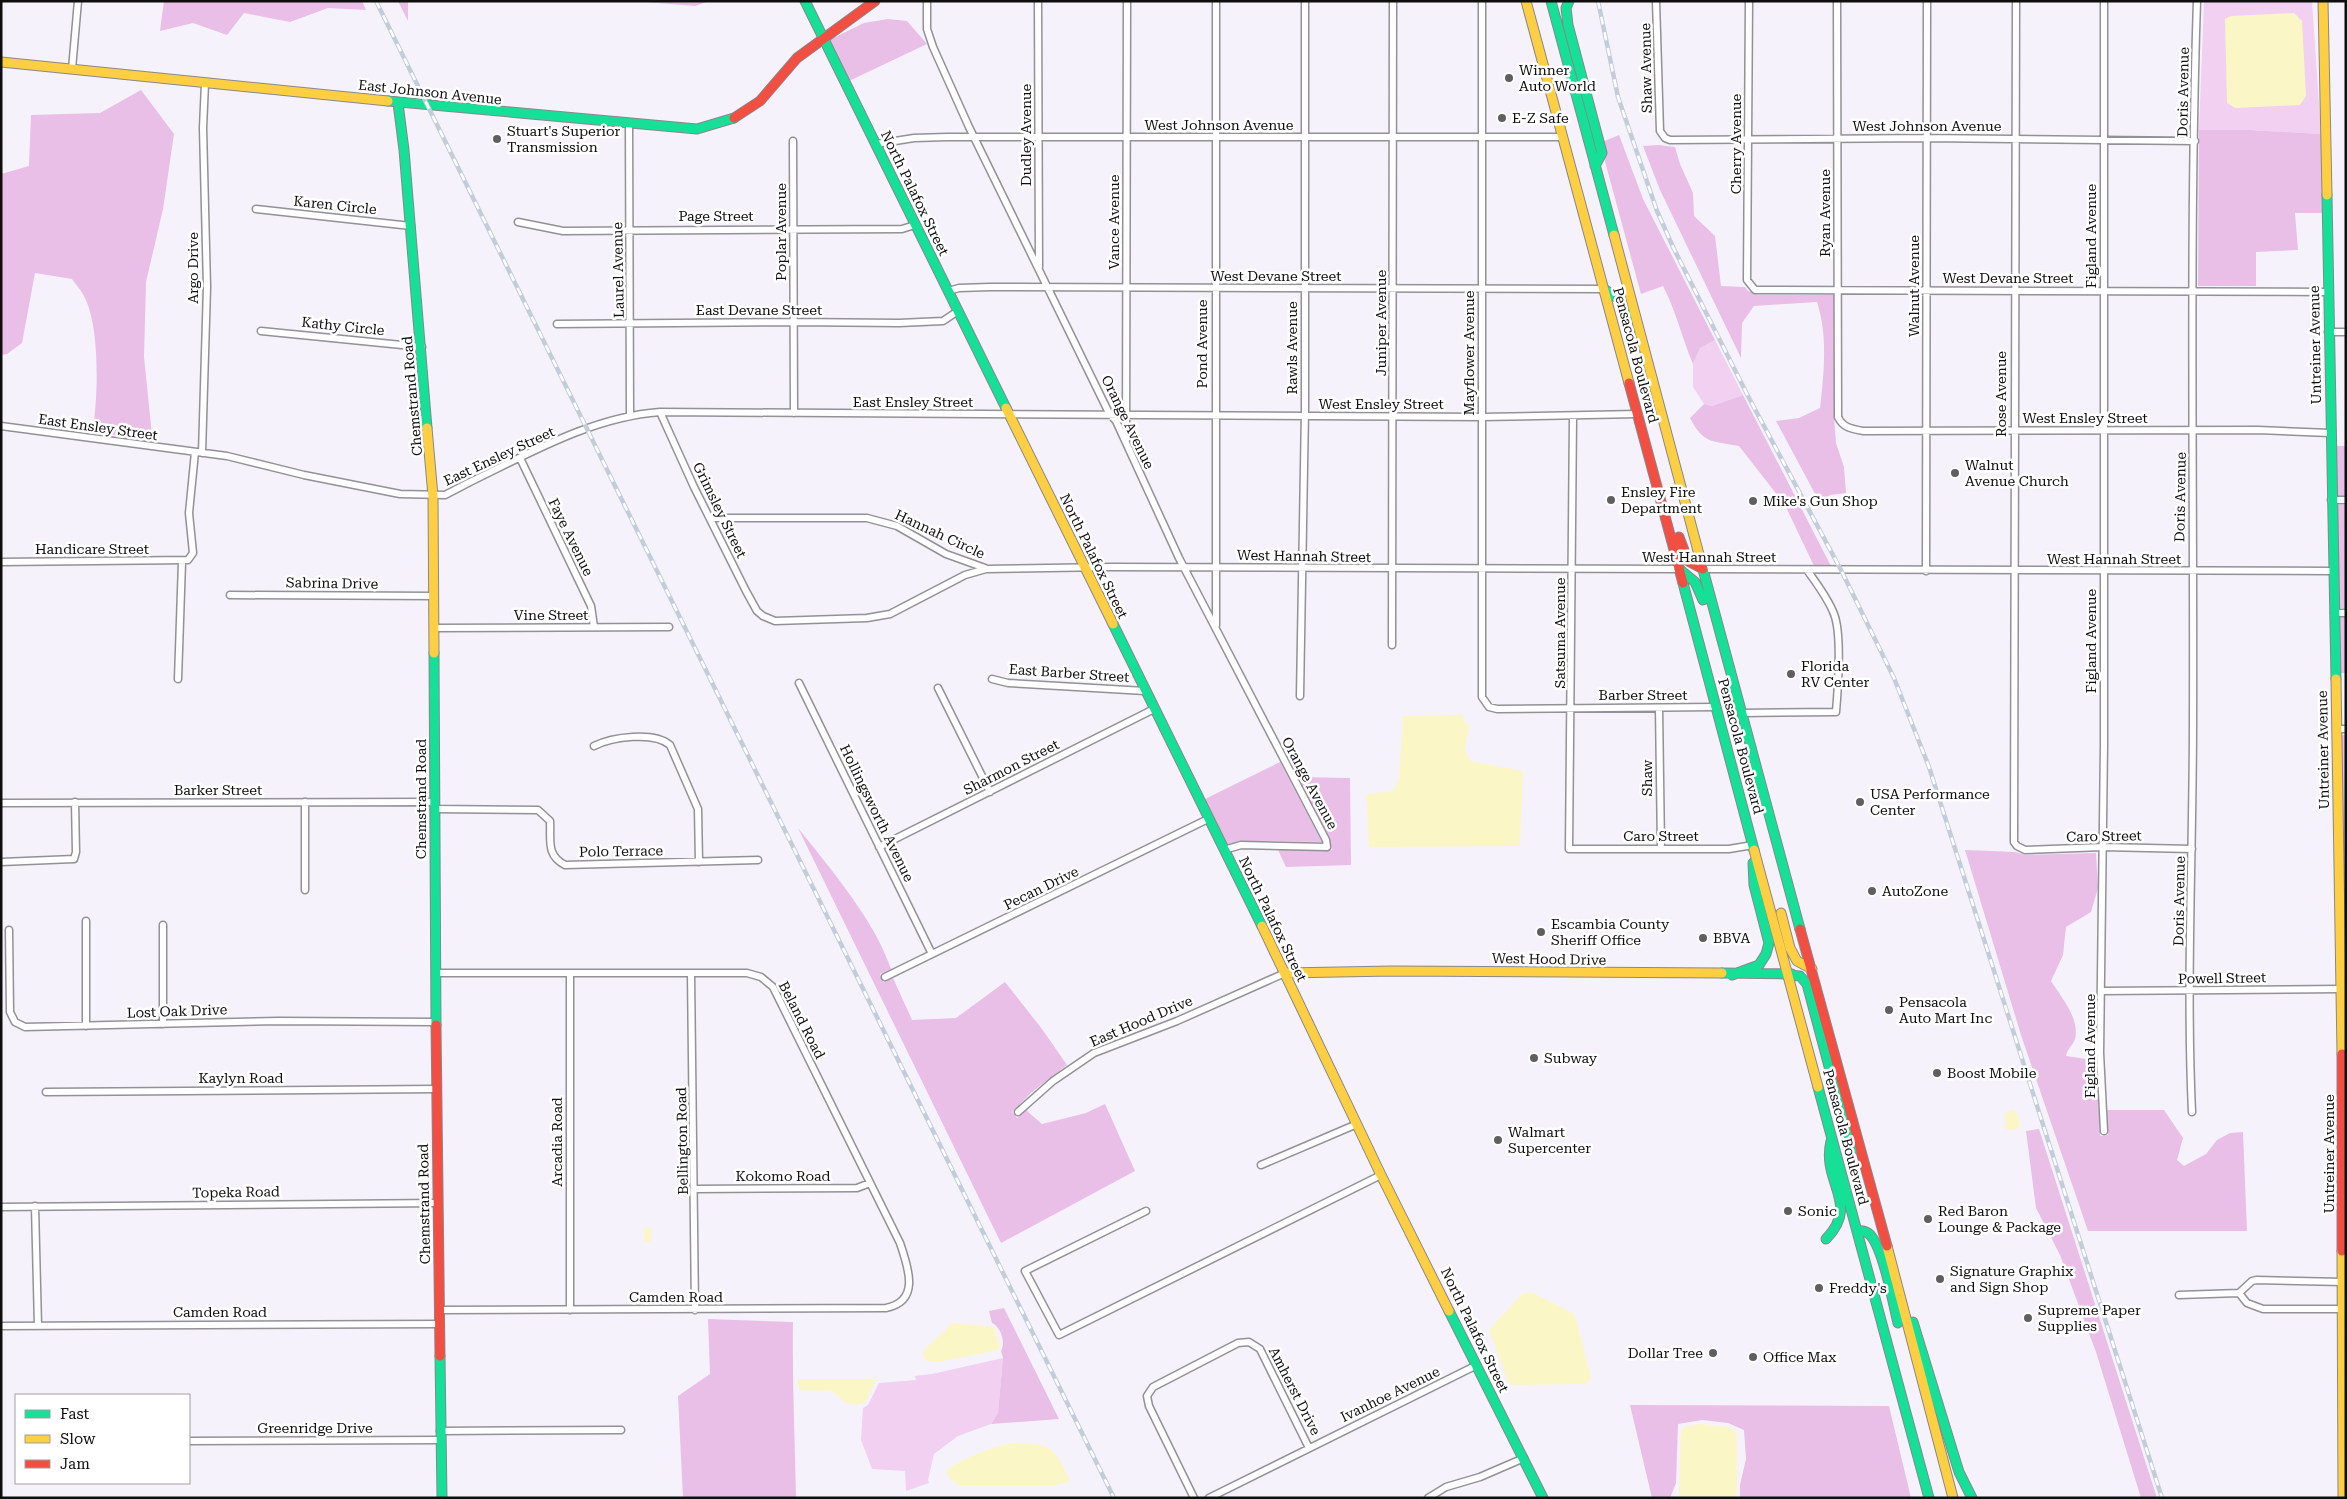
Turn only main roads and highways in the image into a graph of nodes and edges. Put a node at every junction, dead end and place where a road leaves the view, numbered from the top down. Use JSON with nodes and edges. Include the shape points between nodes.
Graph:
{"nodes":[{"id":1,"x":805,"y":1,"type":"edge"},
{"id":2,"x":875,"y":1,"type":"edge"},
{"id":3,"x":1526,"y":1,"type":"edge"},
{"id":4,"x":1541,"y":1,"type":"edge"},
{"id":5,"x":1550,"y":1,"type":"edge"},
{"id":6,"x":1569,"y":1,"type":"edge"},
{"id":7,"x":2323,"y":1,"type":"edge"},
{"id":8,"x":823,"y":37,"type":"junction"},
{"id":9,"x":1,"y":62,"type":"edge"},
{"id":10,"x":398,"y":102,"type":"junction"},
{"id":11,"x":1587,"y":134,"type":"junction"},
{"id":12,"x":1595,"y":166,"type":"junction"},
{"id":13,"x":1604,"y":289,"type":"junction"},
{"id":14,"x":1654,"y":388,"type":"junction"},
{"id":15,"x":1642,"y":430,"type":"junction"},
{"id":16,"x":1679,"y":569,"type":"junction"},
{"id":17,"x":1703,"y":569,"type":"junction"},
{"id":18,"x":1742,"y":714,"type":"junction"},
{"id":19,"x":2341,"y":729,"type":"edge"},
{"id":20,"x":1749,"y":828,"type":"junction"},
{"id":21,"x":1753,"y":846,"type":"junction"},
{"id":22,"x":1812,"y":969,"type":"junction"},
{"id":23,"x":1285,"y":973,"type":"junction"},
{"id":24,"x":1732,"y":975,"type":"junction"},
{"id":25,"x":1788,"y":975,"type":"junction"},
{"id":26,"x":1832,"y":1136,"type":"junction"},
{"id":27,"x":1864,"y":1158,"type":"junction"},
{"id":28,"x":1857,"y":1230,"type":"junction"},
{"id":29,"x":1826,"y":1238,"type":"dead end"},
{"id":30,"x":1892,"y":1266,"type":"junction"},
{"id":31,"x":1919,"y":1374,"type":"junction"},
{"id":32,"x":1902,"y":1400,"type":"junction"},
{"id":33,"x":442,"y":1498,"type":"edge"},
{"id":34,"x":1543,"y":1498,"type":"edge"},
{"id":35,"x":1920,"y":1498,"type":"edge"},
{"id":36,"x":1929,"y":1498,"type":"edge"},
{"id":37,"x":1953,"y":1498,"type":"edge"},
{"id":38,"x":1972,"y":1498,"type":"edge"},
{"id":39,"x":2343,"y":1498,"type":"edge"}],
"edges":[{"from":1,"to":8,"type":"main road","name":"North Palafox Street"},
{"from":2,"to":8,"type":"main road","name":"East Johnson Avenue"},
{"from":3,"to":13,"type":"main road","name":"Pensacola Boulevard"},
{"from":4,"to":11,"type":"main road","via":[[1573,114]]},
{"from":5,"to":11,"type":"main road","name":"Pensacola Boulevard"},
{"from":6,"to":12,"type":"main road","via":[[1566,8],[1568,24],[1602,153]]},
{"from":7,"to":19,"type":"main road","name":"Untreiner Avenue","via":[[2334,613]]},
{"from":8,"to":10,"type":"main road","name":"East Johnson Avenue","via":[[783,71],[754,106],[728,121],[697,129]]},
{"from":8,"to":23,"type":"main road","name":"North Palafox Street"},
{"from":9,"to":10,"type":"main road","name":"East Johnson Avenue"},
{"from":10,"to":33,"type":"main road","name":"Chemstrand Road","via":[[434,496],[436,1089]]},
{"from":11,"to":12,"type":"main road","name":"Pensacola Boulevard"},
{"from":12,"to":14,"type":"main road","name":"Pensacola Boulevard"},
{"from":13,"to":14,"type":"main road","via":[[1618,295],[1623,302],[1639,361]]},
{"from":13,"to":15,"type":"main road","name":"Pensacola Boulevard"},
{"from":14,"to":17,"type":"main road","name":"Pensacola Boulevard"},
{"from":15,"to":16,"type":"main road","name":"Pensacola Boulevard"},
{"from":15,"to":17,"type":"main road","via":[[1660,464],[1683,552],[1688,561]]},
{"from":16,"to":18,"type":"main road","via":[[1693,577],[1699,586],[1723,674]]},
{"from":16,"to":20,"type":"main road","name":"Pensacola Boulevard"},
{"from":17,"to":18,"type":"main road","name":"Pensacola Boulevard"},
{"from":18,"to":22,"type":"main road","name":"Pensacola Boulevard"},
{"from":19,"to":39,"type":"main road","name":"Untreiner Avenue"},
{"from":20,"to":21,"type":"main road","name":"Pensacola Boulevard"},
{"from":20,"to":22,"type":"main road","via":[[1765,857],[1790,948],[1797,962]]},
{"from":21,"to":24,"type":"main road","via":[[1754,885],[1769,942],[1759,965]]},
{"from":21,"to":25,"type":"main road","name":"Pensacola Boulevard"},
{"from":22,"to":25,"type":"main road","name":"West Hood Drive"},
{"from":22,"to":27,"type":"main road","name":"Pensacola Boulevard"},
{"from":23,"to":24,"type":"main road","name":"West Hood Drive"},
{"from":23,"to":34,"type":"main road","name":"North Palafox Street","via":[[1475,1366]]},
{"from":24,"to":25,"type":"main road","name":"West Hood Drive"},
{"from":25,"to":26,"type":"main road","name":"Pensacola Boulevard"},
{"from":25,"to":27,"type":"main road","via":[[1800,976],[1807,984],[1846,1130]]},
{"from":26,"to":28,"type":"main road","name":"Pensacola Boulevard"},
{"from":26,"to":29,"type":"main road","via":[[1828,1158],[1843,1214],[1840,1224]]},
{"from":27,"to":30,"type":"main road","name":"Pensacola Boulevard"},
{"from":28,"to":31,"type":"main road","via":[[1871,1236],[1877,1248],[1905,1351]]},
{"from":28,"to":32,"type":"main road","name":"Pensacola Boulevard"},
{"from":30,"to":31,"type":"main road","name":"Pensacola Boulevard"},
{"from":30,"to":38,"type":"main road","via":[[1918,1335],[1960,1472]]},
{"from":31,"to":37,"type":"main road","name":"Pensacola Boulevard"},
{"from":32,"to":35,"type":"main road"},
{"from":32,"to":36,"type":"main road","name":"Pensacola Boulevard"}]}
